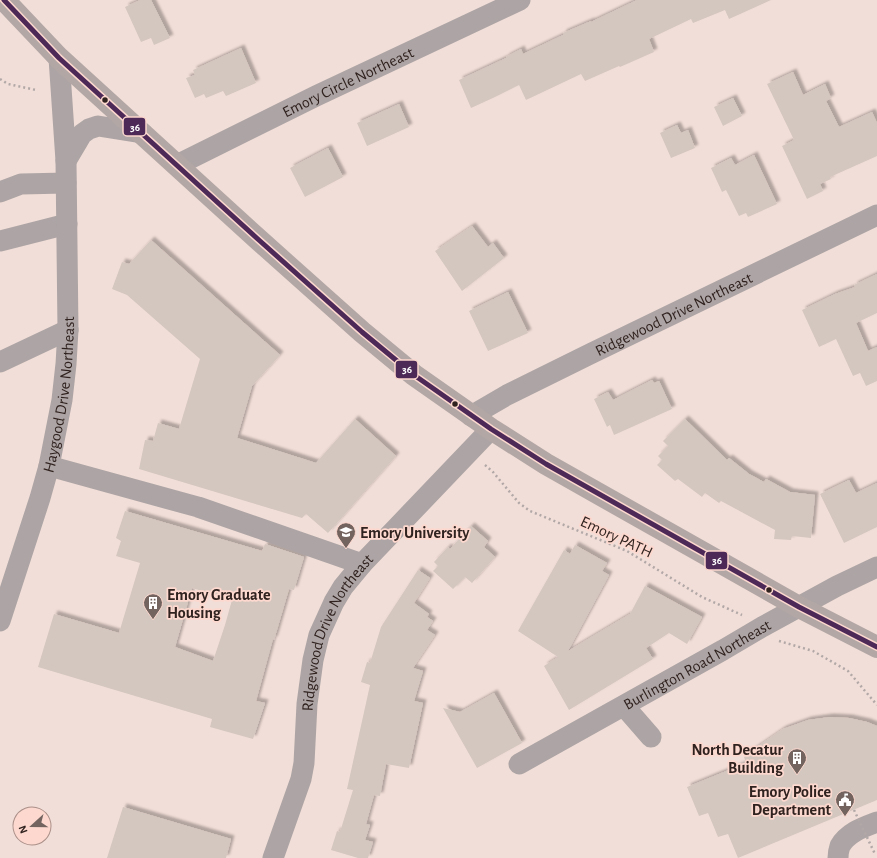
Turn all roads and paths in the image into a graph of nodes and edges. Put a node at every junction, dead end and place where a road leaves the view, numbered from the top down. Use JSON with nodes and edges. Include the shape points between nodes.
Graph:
{"nodes":[{"id":1,"x":4,"y":0,"type":"edge"},
{"id":2,"x":520,"y":0,"type":"edge"},
{"id":3,"x":59,"y":58,"type":"junction"},
{"id":4,"x":0,"y":80,"type":"edge"},
{"id":5,"x":36,"y":90,"type":"dead end"},
{"id":6,"x":142,"y":133,"type":"junction"},
{"id":7,"x":66,"y":161,"type":"junction"},
{"id":8,"x":177,"y":164,"type":"junction"},
{"id":9,"x":66,"y":183,"type":"junction"},
{"id":10,"x":0,"y":192,"type":"edge"},
{"id":11,"x":877,"y":215,"type":"edge"},
{"id":12,"x":67,"y":224,"type":"junction"},
{"id":13,"x":0,"y":241,"type":"edge"},
{"id":14,"x":68,"y":330,"type":"junction"},
{"id":15,"x":0,"y":362,"type":"edge"},
{"id":16,"x":471,"y":416,"type":"junction"},
{"id":17,"x":491,"y":429,"type":"junction"},
{"id":18,"x":483,"y":464,"type":"dead end"},
{"id":19,"x":50,"y":466,"type":"junction"},
{"id":20,"x":362,"y":564,"type":"junction"},
{"id":21,"x":877,"y":567,"type":"edge"},
{"id":22,"x":799,"y":607,"type":"junction"},
{"id":23,"x":744,"y":615,"type":"dead end"},
{"id":24,"x":0,"y":621,"type":"edge"},
{"id":25,"x":775,"y":640,"type":"dead end"},
{"id":26,"x":877,"y":647,"type":"edge"},
{"id":27,"x":877,"y":705,"type":"edge"},
{"id":28,"x":624,"y":706,"type":"junction"},
{"id":29,"x":651,"y":737,"type":"dead end"},
{"id":30,"x":519,"y":764,"type":"dead end"},
{"id":31,"x":854,"y":810,"type":"dead end"},
{"id":32,"x":877,"y":822,"type":"edge"},
{"id":33,"x":875,"y":854,"type":"dead end"},
{"id":34,"x":273,"y":858,"type":"edge"},
{"id":35,"x":838,"y":858,"type":"edge"}],
"edges":[{"from":1,"to":3,"type":"main road"},
{"from":2,"to":8,"type":"street","name":"Emory Circle Northeast"},
{"from":3,"to":6,"type":"main road"},
{"from":3,"to":7,"type":"street","name":"Haygood Drive Northeast"},
{"from":4,"to":5,"type":"path"},
{"from":6,"to":7,"type":"street","via":[[98,126],[89,129],[82,134]]},
{"from":6,"to":8,"type":"main road"},
{"from":7,"to":9,"type":"street","name":"Haygood Drive Northeast"},
{"from":8,"to":16,"type":"main road","via":[[387,353]]},
{"from":9,"to":10,"type":"street","via":[[21,184]]},
{"from":9,"to":12,"type":"street","name":"Haygood Drive Northeast"},
{"from":11,"to":16,"type":"street","name":"Ridgewood Drive Northeast","via":[[508,395]]},
{"from":12,"to":13,"type":"street"},
{"from":12,"to":14,"type":"street","name":"Haygood Drive Northeast"},
{"from":14,"to":15,"type":"street"},
{"from":14,"to":19,"type":"street","name":"Haygood Drive Northeast","via":[[62,400]]},
{"from":16,"to":17,"type":"main road"},
{"from":17,"to":20,"type":"street","name":"Ridgewood Drive Northeast"},
{"from":17,"to":22,"type":"main road","via":[[546,464]]},
{"from":18,"to":23,"type":"path","name":"Emory PATH","via":[[519,503],[530,511],[628,551],[702,597]]},
{"from":19,"to":20,"type":"street","via":[[198,507]]},
{"from":19,"to":24,"type":"street","name":"Haygood Drive Northeast"},
{"from":20,"to":34,"type":"street","name":"Ridgewood Drive Northeast","via":[[334,602],[319,635],[308,698],[301,779]]},
{"from":21,"to":22,"type":"street","name":"Burlington Road Northeast"},
{"from":22,"to":26,"type":"main road"},
{"from":22,"to":28,"type":"street","name":"Burlington Road Northeast"},
{"from":25,"to":27,"type":"path","via":[[813,651],[848,672]]},
{"from":28,"to":29,"type":"street"},
{"from":28,"to":30,"type":"street","name":"Burlington Road Northeast"},
{"from":31,"to":33,"type":"path","bridge":true},
{"from":32,"to":35,"type":"street","via":[[848,836],[840,846]]}]}
